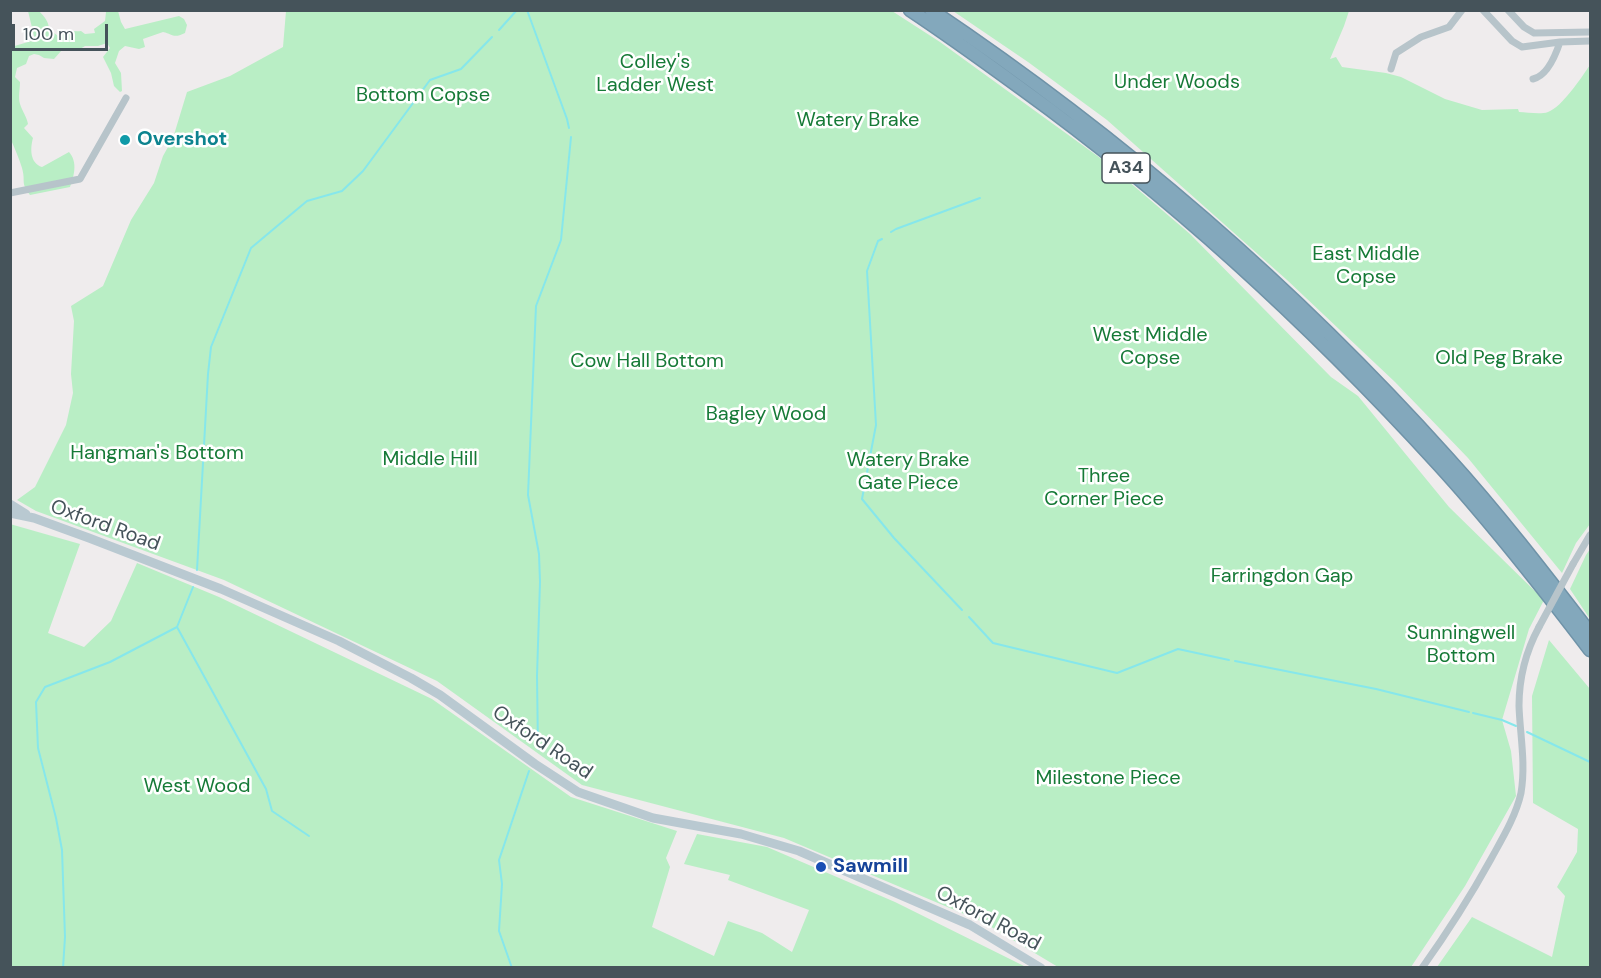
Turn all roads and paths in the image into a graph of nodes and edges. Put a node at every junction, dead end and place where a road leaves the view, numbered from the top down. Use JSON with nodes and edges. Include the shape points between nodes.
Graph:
{"nodes":[{"id":1,"x":910,"y":10,"type":"edge"},
{"id":2,"x":931,"y":10,"type":"edge"},
{"id":3,"x":1462,"y":10,"type":"edge"},
{"id":4,"x":1483,"y":10,"type":"edge"},
{"id":5,"x":1508,"y":10,"type":"edge"},
{"id":6,"x":1590,"y":32,"type":"edge"},
{"id":7,"x":1590,"y":41,"type":"edge"},
{"id":8,"x":1560,"y":42,"type":"junction"},
{"id":9,"x":1391,"y":69,"type":"dead end"},
{"id":10,"x":1535,"y":80,"type":"dead end"},
{"id":11,"x":126,"y":98,"type":"dead end"},
{"id":12,"x":10,"y":193,"type":"edge"},
{"id":13,"x":10,"y":504,"type":"edge"},
{"id":14,"x":10,"y":513,"type":"edge"},
{"id":15,"x":34,"y":519,"type":"junction"},
{"id":16,"x":1590,"y":534,"type":"edge"},
{"id":17,"x":1590,"y":633,"type":"edge"},
{"id":18,"x":1590,"y":651,"type":"edge"},
{"id":19,"x":1041,"y":968,"type":"edge"},
{"id":20,"x":1422,"y":968,"type":"edge"}],
"edges":[{"from":1,"to":18,"type":"highway","number":"A34","via":[[1088,137],[1252,276],[1440,466]]},
{"from":2,"to":17,"type":"highway","number":"A34","via":[[1081,118],[1260,267],[1447,457]]},
{"from":3,"to":9,"type":"street","via":[[1449,27],[1421,37],[1396,53]]},
{"from":4,"to":8,"type":"street","via":[[1522,47]]},
{"from":5,"to":6,"type":"street","via":[[1534,33]]},
{"from":7,"to":8,"type":"street"},
{"from":8,"to":10,"type":"street","via":[[1542,75]]},
{"from":11,"to":12,"type":"street","via":[[80,179]]},
{"from":13,"to":15,"type":"street","name":"Oxford Road"},
{"from":14,"to":15,"type":"street","name":"Oxford Road"},
{"from":15,"to":19,"type":"street","name":"Oxford Road","via":[[221,589],[349,646],[440,695],[578,792],[653,818],[741,834],[799,851],[970,925]]},
{"from":16,"to":20,"type":"street","bridge":true,"via":[[1527,652],[1520,706],[1524,774],[1511,821],[1458,916]]}]}
